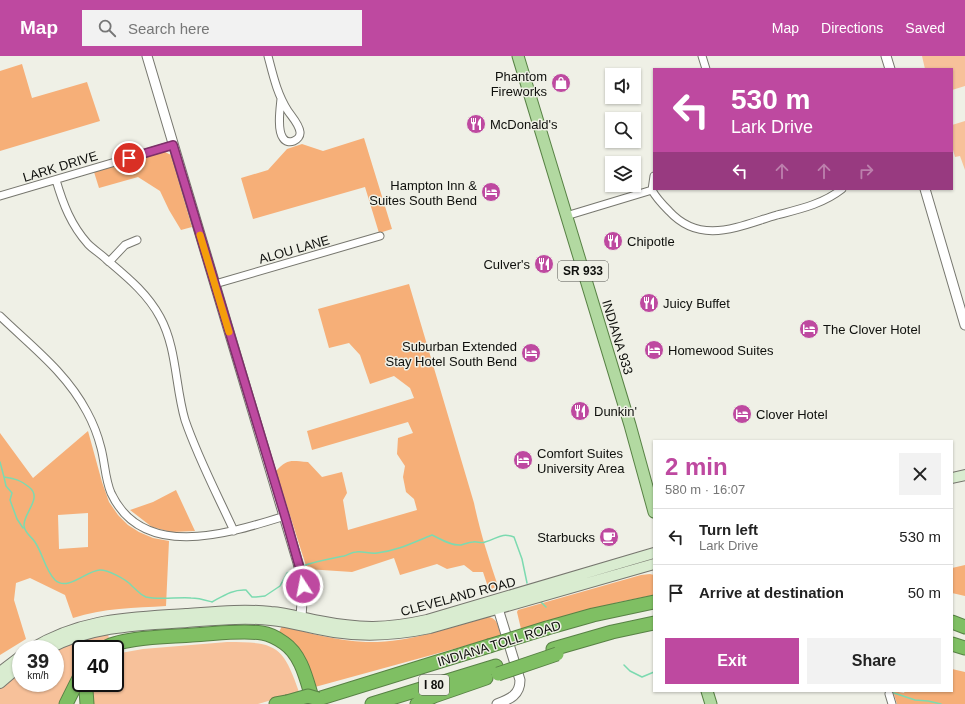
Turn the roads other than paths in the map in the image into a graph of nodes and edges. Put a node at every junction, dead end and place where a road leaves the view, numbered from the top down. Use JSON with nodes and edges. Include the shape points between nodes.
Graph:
{"nodes":[{"id":1,"x":147,"y":56,"type":"edge"},
{"id":2,"x":268,"y":56,"type":"edge"},
{"id":3,"x":518,"y":56,"type":"edge"},
{"id":4,"x":702,"y":56,"type":"edge"},
{"id":5,"x":886,"y":56,"type":"edge"},
{"id":6,"x":706,"y":68,"type":"edge"},
{"id":7,"x":890,"y":68,"type":"edge"},
{"id":8,"x":281,"y":99,"type":"junction"},
{"id":9,"x":173,"y":145,"type":"junction"},
{"id":10,"x":56,"y":180,"type":"junction"},
{"id":11,"x":653,"y":183,"type":"edge"},
{"id":12,"x":652,"y":190,"type":"junction"},
{"id":13,"x":841,"y":190,"type":"edge"},
{"id":14,"x":925,"y":190,"type":"edge"},
{"id":15,"x":0,"y":196,"type":"edge"},
{"id":16,"x":566,"y":216,"type":"junction"},
{"id":17,"x":380,"y":236,"type":"dead end"},
{"id":18,"x":137,"y":240,"type":"dead end"},
{"id":19,"x":110,"y":262,"type":"junction"},
{"id":20,"x":215,"y":284,"type":"junction"},
{"id":21,"x":0,"y":316,"type":"edge"},
{"id":22,"x":965,"y":325,"type":"edge"},
{"id":23,"x":965,"y":475,"type":"edge"},
{"id":24,"x":953,"y":478,"type":"edge"},
{"id":25,"x":653,"y":508,"type":"edge"},
{"id":26,"x":285,"y":516,"type":"junction"},
{"id":27,"x":234,"y":531,"type":"junction"},
{"id":28,"x":653,"y":552,"type":"edge"},
{"id":29,"x":653,"y":564,"type":"edge"},
{"id":30,"x":653,"y":602,"type":"edge"},
{"id":31,"x":497,"y":604,"type":"junction"},
{"id":32,"x":301,"y":617,"type":"junction"},
{"id":33,"x":953,"y":622,"type":"edge"},
{"id":34,"x":653,"y":623,"type":"edge"},
{"id":35,"x":965,"y":627,"type":"edge"},
{"id":36,"x":48,"y":640,"type":"edge"},
{"id":37,"x":124,"y":641,"type":"edge"},
{"id":38,"x":64,"y":642,"type":"edge"},
{"id":39,"x":953,"y":644,"type":"edge"},
{"id":40,"x":965,"y":648,"type":"edge"},
{"id":41,"x":124,"y":650,"type":"edge"},
{"id":42,"x":12,"y":663,"type":"edge"},
{"id":43,"x":497,"y":670,"type":"junction"},
{"id":44,"x":0,"y":672,"type":"edge"},
{"id":45,"x":12,"y":673,"type":"edge"},
{"id":46,"x":0,"y":683,"type":"edge"},
{"id":47,"x":72,"y":692,"type":"edge"},
{"id":48,"x":86,"y":692,"type":"edge"},
{"id":49,"x":707,"y":692,"type":"edge"},
{"id":50,"x":889,"y":694,"type":"dead end"},
{"id":51,"x":313,"y":702,"type":"edge"},
{"id":52,"x":287,"y":703,"type":"edge"},
{"id":53,"x":66,"y":704,"type":"edge"},
{"id":54,"x":87,"y":704,"type":"edge"},
{"id":55,"x":372,"y":704,"type":"edge"},
{"id":56,"x":417,"y":704,"type":"edge"},
{"id":57,"x":497,"y":704,"type":"edge"},
{"id":58,"x":711,"y":704,"type":"edge"},
{"id":59,"x":892,"y":704,"type":"edge"}],
"edges":[{"from":1,"to":9,"type":"street"},
{"from":2,"to":8,"type":"street"},
{"from":3,"to":16,"type":"main road","name":"INDIANA 933","number":"SR 933"},
{"from":4,"to":6,"type":"street"},
{"from":5,"to":7,"type":"street"},
{"from":8,"to":8,"type":"street","via":[[281,134],[286,141],[295,141],[299,137],[299,128]]},
{"from":9,"to":10,"type":"street","name":"LARK DRIVE"},
{"from":9,"to":20,"type":"street"},
{"from":10,"to":15,"type":"street","name":"LARK DRIVE"},
{"from":10,"to":19,"type":"street","via":[[63,204],[73,224],[89,245]]},
{"from":11,"to":12,"type":"street"},
{"from":12,"to":13,"type":"street","via":[[656,198],[685,225],[713,232],[818,204]]},
{"from":12,"to":16,"type":"street"},
{"from":14,"to":22,"type":"street"},
{"from":16,"to":25,"type":"main road","name":"INDIANA 933","number":"SR 933"},
{"from":17,"to":20,"type":"street","name":"ALOU LANE"},
{"from":18,"to":19,"type":"street","via":[[125,245]]},
{"from":19,"to":27,"type":"street","via":[[144,293],[160,318],[170,346],[191,436]]},
{"from":20,"to":26,"type":"street"},
{"from":21,"to":27,"type":"street","via":[[53,365],[78,396],[101,448],[111,492],[124,513],[151,532],[161,535],[193,537]]},
{"from":23,"to":24,"type":"main road"},
{"from":26,"to":27,"type":"street"},
{"from":26,"to":32,"type":"street","via":[[302,576]]},
{"from":28,"to":31,"type":"main road","name":"CLEVELAND ROAD"},
{"from":29,"to":31,"type":"main road","name":"CLEVELAND ROAD"},
{"from":30,"to":51,"type":"highway","name":"INDIANA TOLL ROAD","number":"I 80","bridge":true,"via":[[547,628]]},
{"from":31,"to":32,"type":"main road","name":"CLEVELAND ROAD","via":[[392,627],[370,628]]},
{"from":31,"to":38,"type":"main road","name":"CLEVELAND ROAD","via":[[430,628],[392,635],[371,636],[270,620],[231,619],[108,629]]},
{"from":31,"to":57,"type":"street","via":[[520,680],[519,690],[514,697]]},
{"from":32,"to":36,"type":"main road","name":"CLEVELAND ROAD","via":[[252,611],[107,620],[89,624]]},
{"from":33,"to":35,"type":"highway"},
{"from":34,"to":43,"type":"highway","name":"INDIANA TOLL ROAD","number":"I 80","via":[[612,632]]},
{"from":37,"to":51,"type":"highway","via":[[237,632],[272,635],[285,644],[298,659]]},
{"from":39,"to":40,"type":"highway"},
{"from":41,"to":51,"type":"highway","via":[[208,640],[267,641],[288,655]]},
{"from":42,"to":44,"type":"main road"},
{"from":43,"to":55,"type":"highway","name":"INDIANA TOLL ROAD","number":"I 80"},
{"from":43,"to":56,"type":"highway"},
{"from":45,"to":46,"type":"main road"},
{"from":47,"to":53,"type":"highway"},
{"from":48,"to":54,"type":"highway"},
{"from":49,"to":58,"type":"main road"},
{"from":50,"to":59,"type":"street"},
{"from":51,"to":52,"type":"highway","name":"INDIANA TOLL ROAD","bridge":true,"via":[[308,696]]}]}
